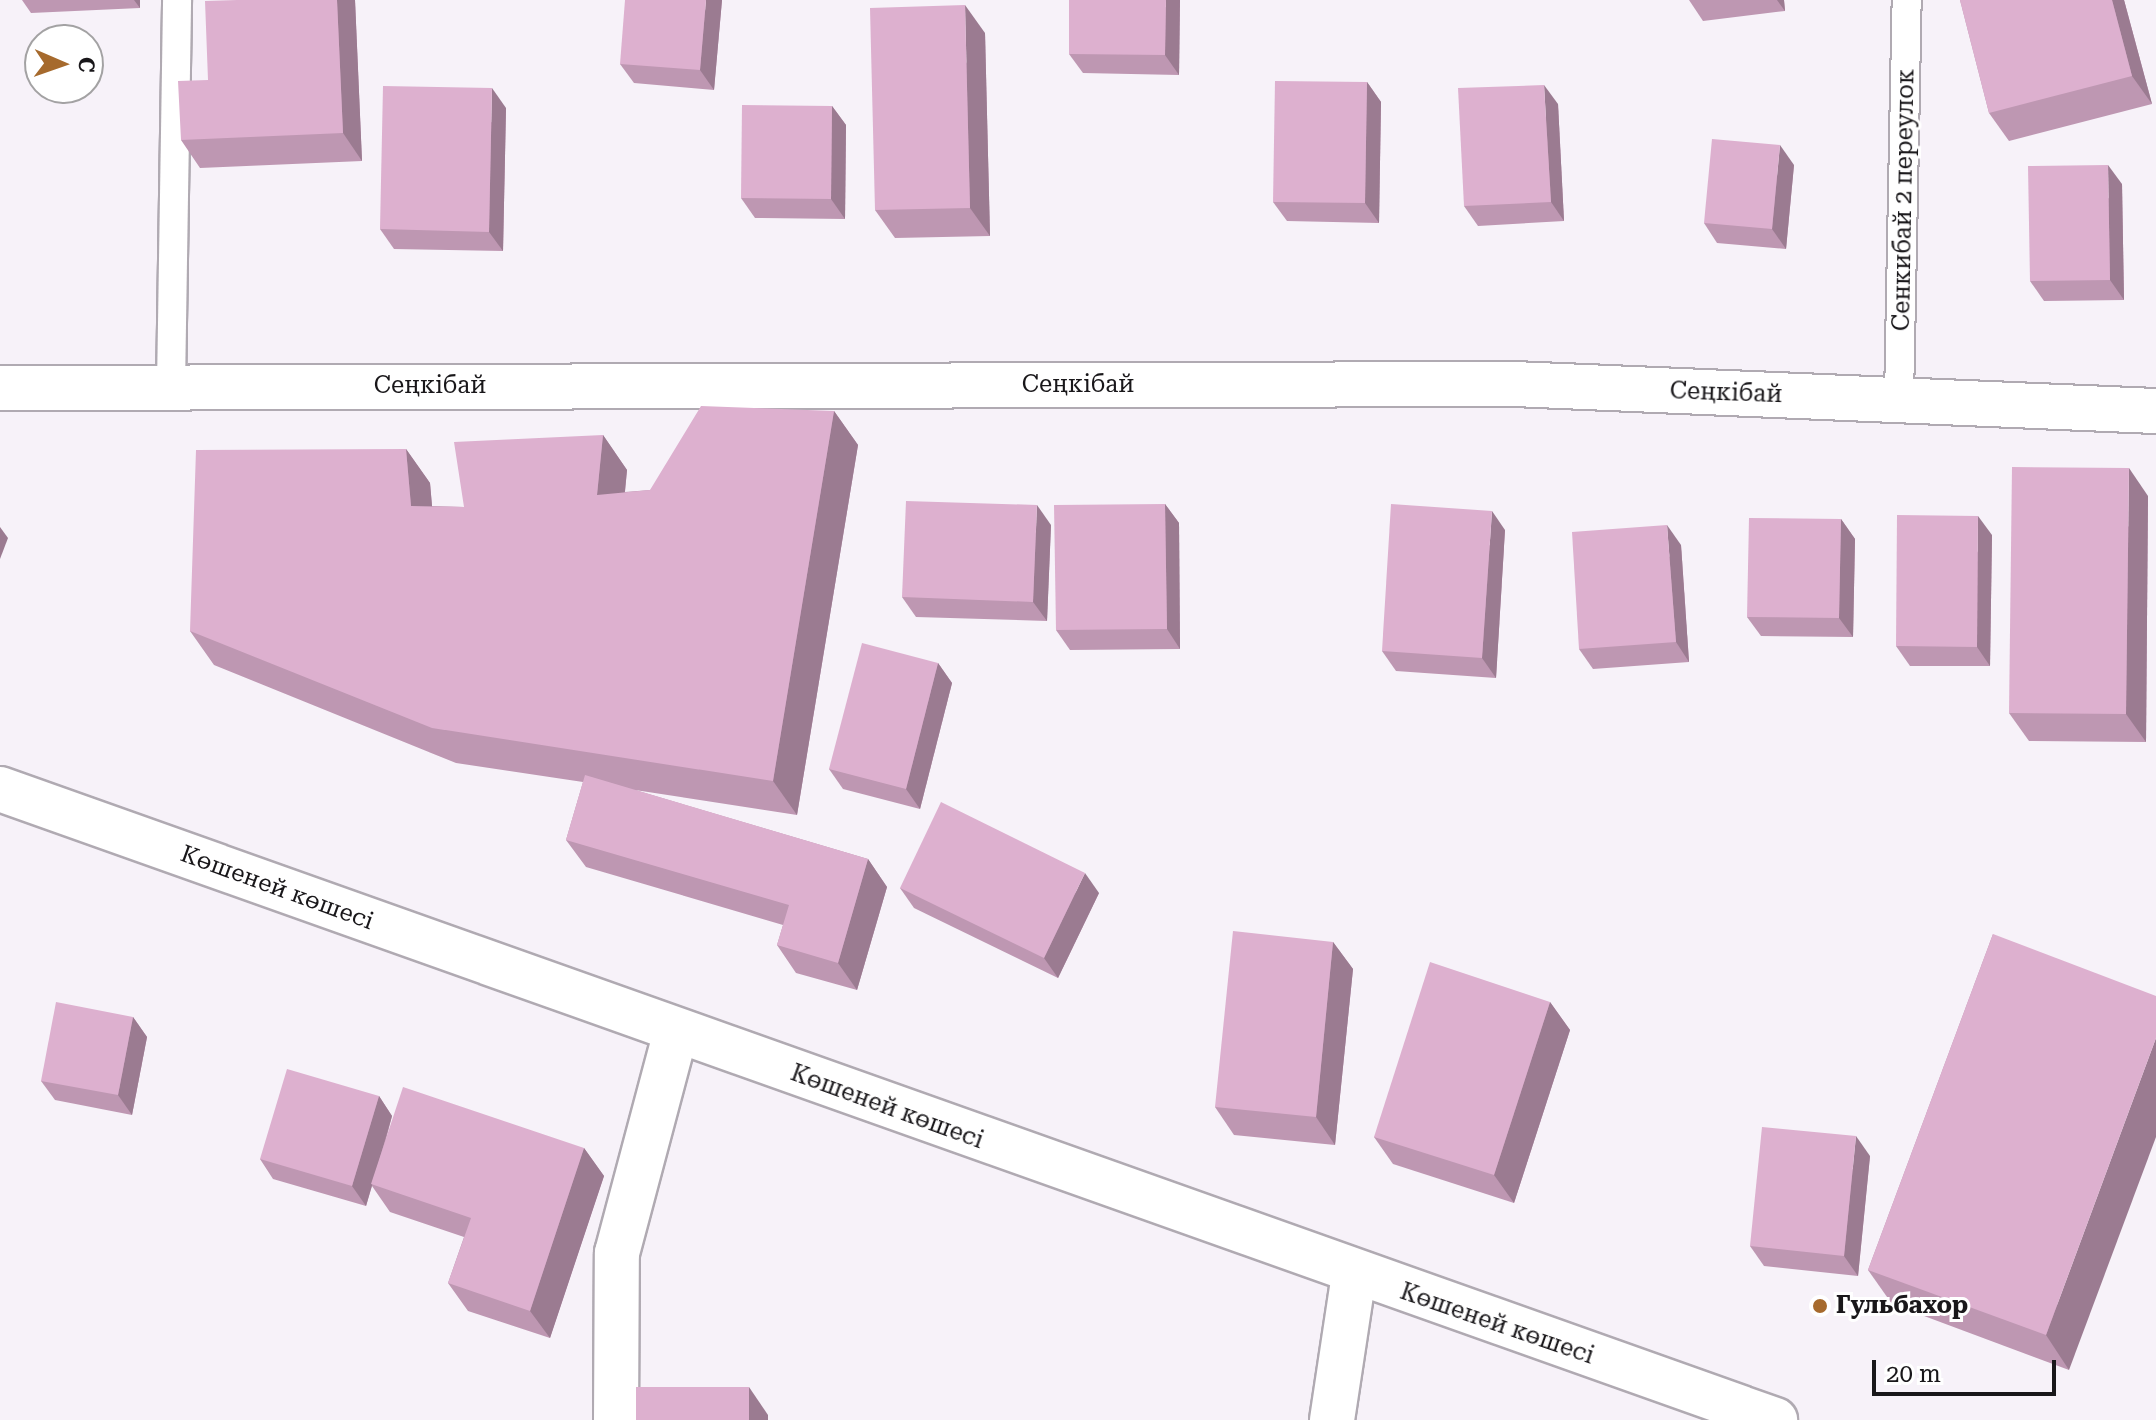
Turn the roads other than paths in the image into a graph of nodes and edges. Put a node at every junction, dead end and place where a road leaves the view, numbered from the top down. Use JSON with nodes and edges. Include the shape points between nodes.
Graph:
{"nodes":[{"id":1,"x":177,"y":0,"type":"edge"},
{"id":2,"x":1907,"y":0,"type":"edge"},
{"id":3,"x":171,"y":387,"type":"junction"},
{"id":4,"x":0,"y":388,"type":"edge"},
{"id":5,"x":1899,"y":400,"type":"junction"},
{"id":6,"x":2156,"y":411,"type":"edge"},
{"id":7,"x":0,"y":789,"type":"edge"},
{"id":8,"x":676,"y":1032,"type":"junction"},
{"id":9,"x":1354,"y":1275,"type":"junction"},
{"id":10,"x":616,"y":1420,"type":"edge"},
{"id":11,"x":1332,"y":1420,"type":"edge"},
{"id":12,"x":1775,"y":1420,"type":"edge"}],
"edges":[{"from":1,"to":3,"type":"lane"},
{"from":2,"to":5,"type":"lane","name":"Сенкибай 2 переулок"},
{"from":3,"to":4,"type":"street","name":"Сеңкібай"},
{"from":3,"to":5,"type":"street","name":"Сеңкібай","via":[[1514,384]]},
{"from":5,"to":6,"type":"street","name":"Сеңкібай"},
{"from":7,"to":8,"type":"street","name":"Көшеней көшесі"},
{"from":8,"to":9,"type":"street","name":"Көшеней көшесі"},
{"from":8,"to":10,"type":"street","via":[[617,1253]]},
{"from":9,"to":11,"type":"street"},
{"from":9,"to":12,"type":"street","name":"Көшеней көшесі"}]}
